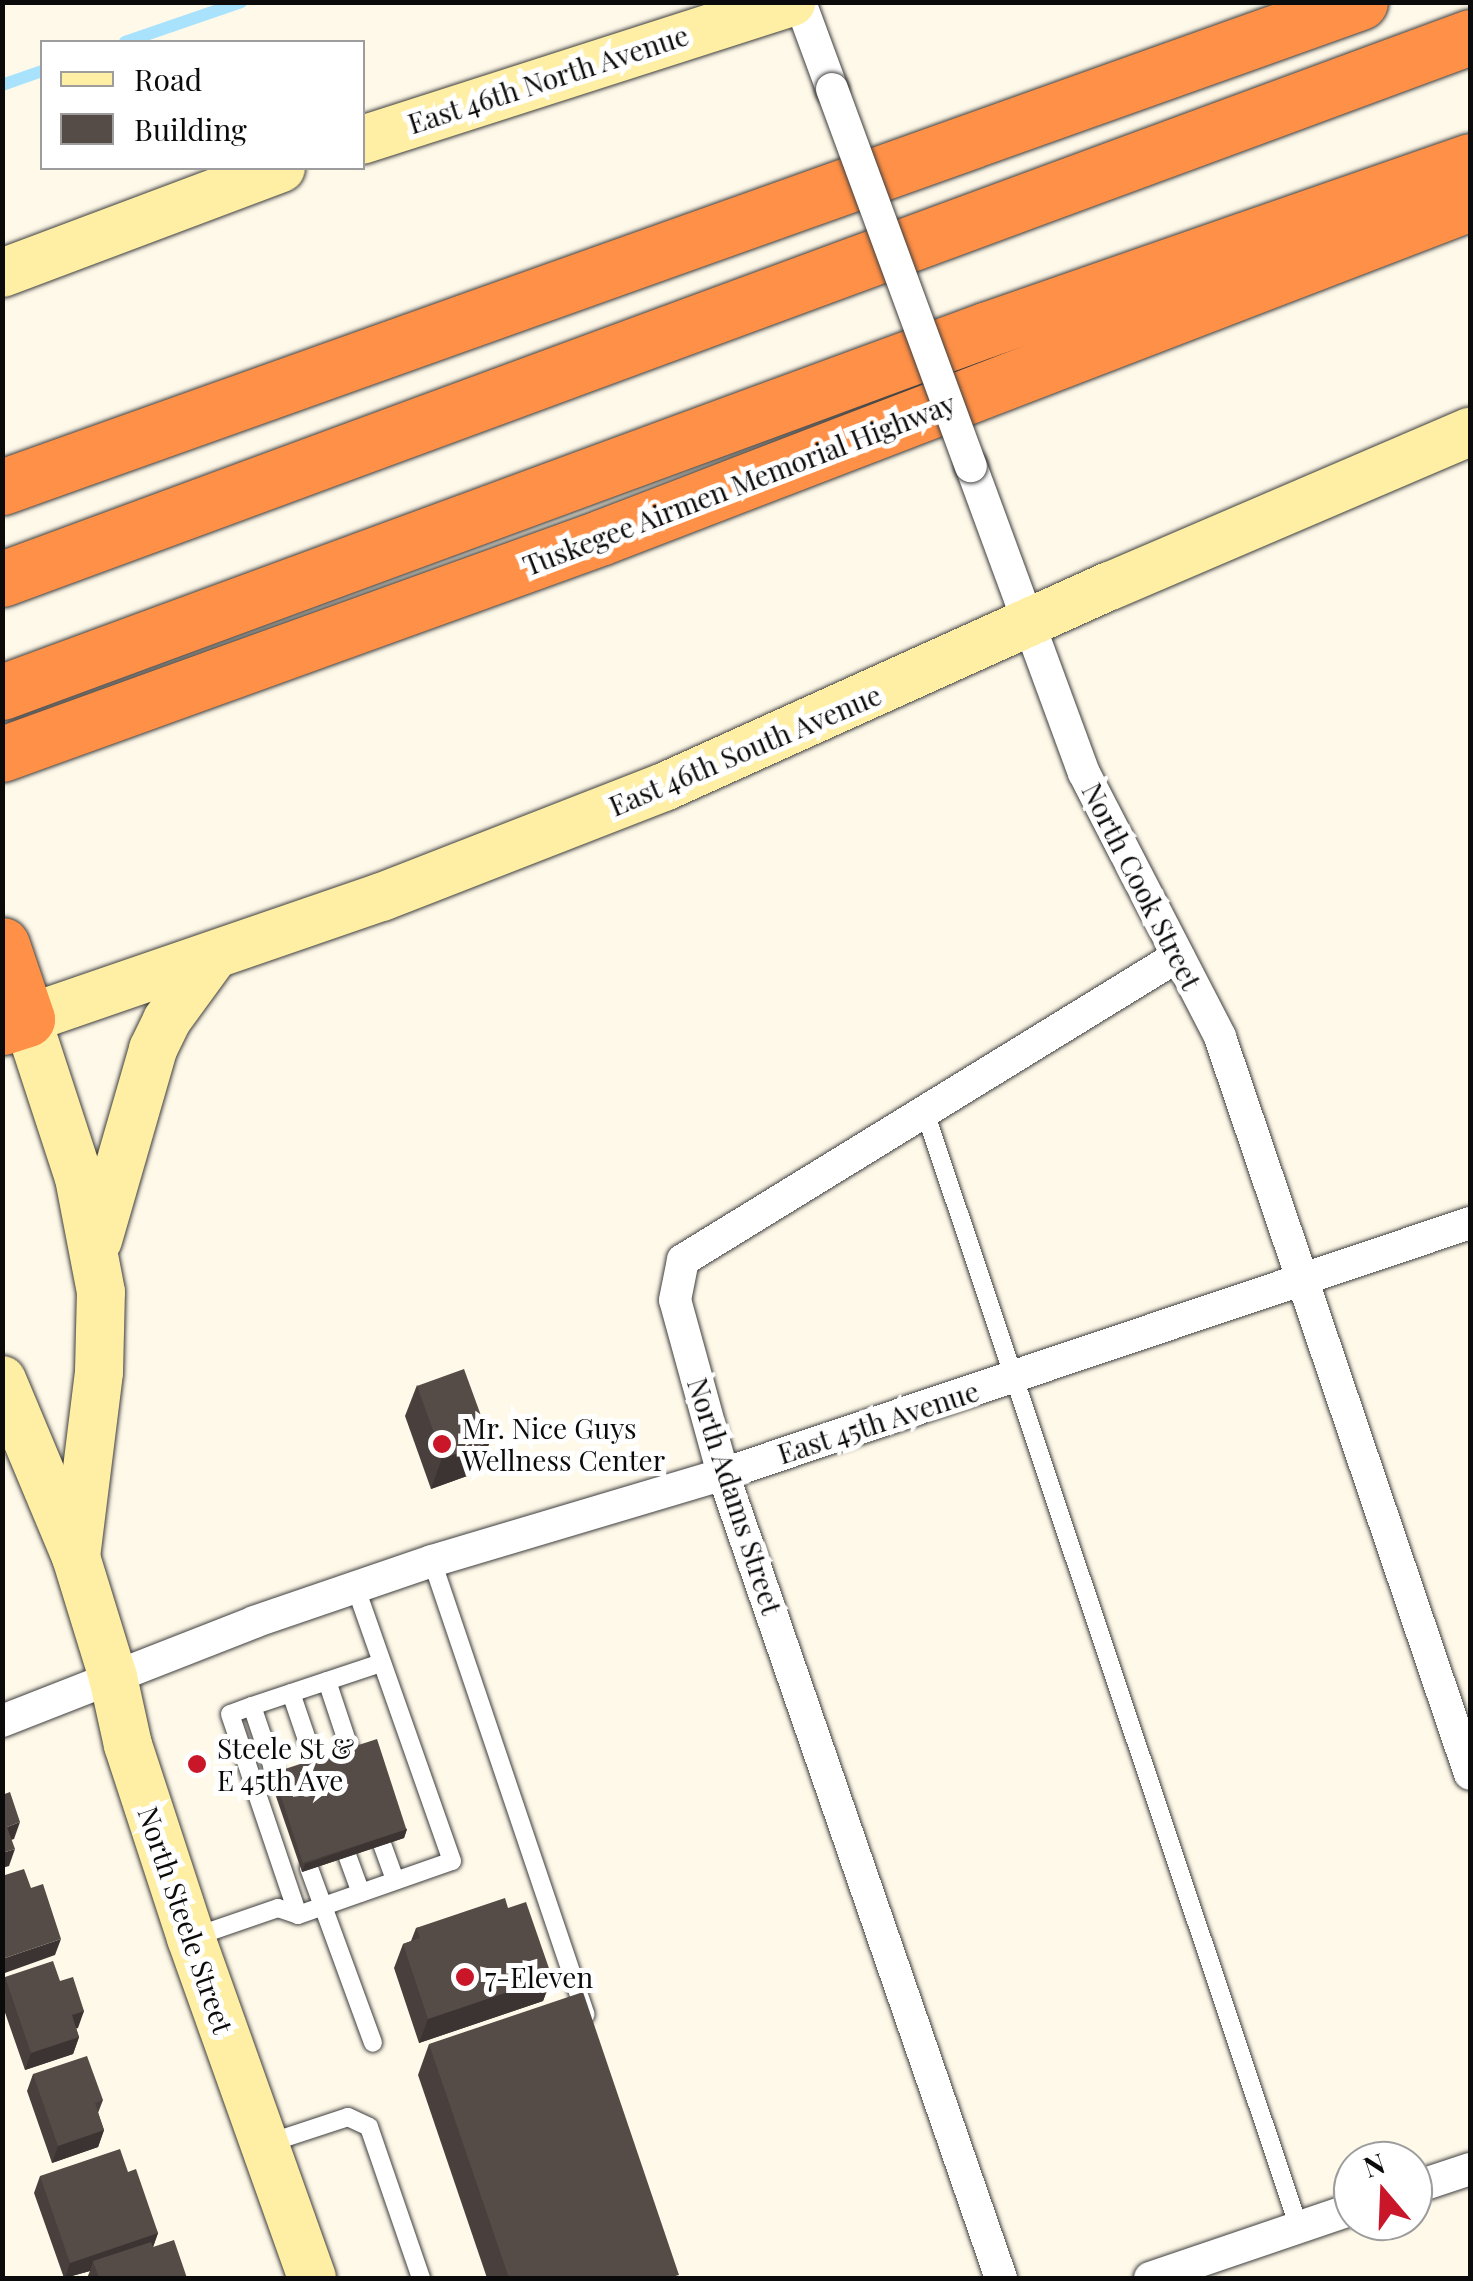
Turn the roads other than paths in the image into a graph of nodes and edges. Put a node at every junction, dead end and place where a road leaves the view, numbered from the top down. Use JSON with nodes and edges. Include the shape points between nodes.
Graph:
{"nodes":[{"id":1,"x":790,"y":2,"type":"edge"},
{"id":2,"x":800,"y":2,"type":"edge"},
{"id":3,"x":1256,"y":2,"type":"edge"},
{"id":4,"x":1360,"y":2,"type":"edge"},
{"id":5,"x":1470,"y":37,"type":"edge"},
{"id":6,"x":1134,"y":83,"type":"junction"},
{"id":7,"x":365,"y":139,"type":"edge"},
{"id":8,"x":1470,"y":161,"type":"edge"},
{"id":9,"x":276,"y":170,"type":"edge"},
{"id":10,"x":1470,"y":203,"type":"edge"},
{"id":11,"x":2,"y":273,"type":"edge"},
{"id":12,"x":1470,"y":432,"type":"edge"},
{"id":13,"x":2,"y":488,"type":"edge"},
{"id":14,"x":2,"y":578,"type":"edge"},
{"id":15,"x":1028,"y":624,"type":"junction"},
{"id":16,"x":2,"y":692,"type":"edge"},
{"id":17,"x":2,"y":754,"type":"edge"},
{"id":18,"x":2,"y":945,"type":"edge"},
{"id":19,"x":1178,"y":956,"type":"junction"},
{"id":20,"x":213,"y":957,"type":"junction"},
{"id":21,"x":15,"y":1023,"type":"edge"},
{"id":22,"x":925,"y":1112,"type":"junction"},
{"id":23,"x":1470,"y":1223,"type":"edge"},
{"id":24,"x":96,"y":1248,"type":"junction"},
{"id":25,"x":1304,"y":1280,"type":"junction"},
{"id":26,"x":1011,"y":1377,"type":"junction"},
{"id":27,"x":2,"y":1380,"type":"edge"},
{"id":28,"x":723,"y":1474,"type":"junction"},
{"id":29,"x":76,"y":1557,"type":"junction"},
{"id":30,"x":432,"y":1561,"type":"junction"},
{"id":31,"x":356,"y":1588,"type":"junction"},
{"id":32,"x":381,"y":1663,"type":"junction"},
{"id":33,"x":114,"y":1677,"type":"junction"},
{"id":34,"x":327,"y":1682,"type":"junction"},
{"id":35,"x":291,"y":1693,"type":"junction"},
{"id":36,"x":252,"y":1706,"type":"junction"},
{"id":37,"x":2,"y":1721,"type":"edge"},
{"id":38,"x":350,"y":1750,"type":"edge"},
{"id":39,"x":315,"y":1762,"type":"edge"},
{"id":40,"x":1470,"y":1774,"type":"edge"},
{"id":41,"x":276,"y":1776,"type":"edge"},
{"id":42,"x":382,"y":1844,"type":"edge"},
{"id":43,"x":347,"y":1855,"type":"edge"},
{"id":44,"x":309,"y":1868,"type":"edge"},
{"id":45,"x":395,"y":1880,"type":"junction"},
{"id":46,"x":361,"y":1893,"type":"junction"},
{"id":47,"x":323,"y":1906,"type":"junction"},
{"id":48,"x":298,"y":1914,"type":"junction"},
{"id":49,"x":191,"y":1938,"type":"junction"},
{"id":50,"x":593,"y":2035,"type":"edge"},
{"id":51,"x":372,"y":2043,"type":"dead end"},
{"id":52,"x":263,"y":2145,"type":"junction"},
{"id":53,"x":1470,"y":2169,"type":"edge"},
{"id":54,"x":1433,"y":2181,"type":"edge"},
{"id":55,"x":1333,"y":2216,"type":"edge"},
{"id":56,"x":1299,"y":2228,"type":"junction"},
{"id":57,"x":312,"y":2278,"type":"edge"},
{"id":58,"x":421,"y":2278,"type":"edge"},
{"id":59,"x":1001,"y":2278,"type":"edge"},
{"id":60,"x":1150,"y":2278,"type":"edge"}],
"edges":[{"from":1,"to":7,"type":"main road","name":"East 46th North Avenue"},
{"from":2,"to":15,"type":"street","name":"North Cook Street","bridge":true},
{"from":3,"to":6,"type":"highway"},
{"from":4,"to":6,"type":"highway"},
{"from":5,"to":14,"type":"highway"},
{"from":6,"to":13,"type":"highway"},
{"from":8,"to":16,"type":"highway","via":[[985,330]]},
{"from":9,"to":11,"type":"main road"},
{"from":10,"to":17,"type":"highway","name":"Tuskegee Airmen Memorial Highway","via":[[602,538]]},
{"from":12,"to":15,"type":"main road","name":"East 46th South Avenue"},
{"from":15,"to":19,"type":"street","name":"North Cook Street","via":[[1097,800]]},
{"from":15,"to":20,"type":"main road","name":"East 46th South Avenue","via":[[646,794]]},
{"from":18,"to":21,"type":"highway"},
{"from":19,"to":22,"type":"street","name":"North Adams Street"},
{"from":19,"to":25,"type":"street","name":"North Cook Street","via":[[1220,1037]]},
{"from":20,"to":21,"type":"main road","name":"East 46th South Avenue"},
{"from":20,"to":24,"type":"main road","via":[[167,1020],[148,1063]]},
{"from":21,"to":24,"type":"main road","name":"North Steele Street","via":[[58,1109]]},
{"from":22,"to":26,"type":"lane"},
{"from":22,"to":28,"type":"street","name":"North Adams Street","via":[[683,1260],[676,1300]]},
{"from":23,"to":25,"type":"street","name":"East 45th Avenue"},
{"from":24,"to":29,"type":"main road","name":"North Steele Street","via":[[100,1372]]},
{"from":25,"to":26,"type":"street","name":"East 45th Avenue"},
{"from":25,"to":40,"type":"street","name":"North Cook Street"},
{"from":26,"to":28,"type":"street","name":"East 45th Avenue"},
{"from":26,"to":56,"type":"lane"},
{"from":27,"to":29,"type":"main road","name":"North Steele Street"},
{"from":28,"to":30,"type":"street","name":"East 45th Avenue"},
{"from":28,"to":59,"type":"street","name":"North Adams Street"},
{"from":29,"to":33,"type":"main road","name":"North Steele Street"},
{"from":30,"to":31,"type":"street","name":"East 45th Avenue"},
{"from":30,"to":50,"type":"lane"},
{"from":31,"to":32,"type":"lane"},
{"from":31,"to":33,"type":"street","name":"East 45th Avenue"},
{"from":32,"to":34,"type":"lane"},
{"from":32,"to":45,"type":"lane","via":[[452,1862]]},
{"from":33,"to":37,"type":"street","name":"East 45th Avenue"},
{"from":33,"to":49,"type":"main road","name":"North Steele Street","via":[[128,1746]]},
{"from":34,"to":35,"type":"lane"},
{"from":34,"to":38,"type":"lane"},
{"from":35,"to":36,"type":"lane"},
{"from":35,"to":39,"type":"lane"},
{"from":36,"to":41,"type":"lane"},
{"from":36,"to":48,"type":"lane","via":[[230,1714]]},
{"from":42,"to":45,"type":"lane"},
{"from":43,"to":46,"type":"lane"},
{"from":44,"to":47,"type":"lane"},
{"from":45,"to":46,"type":"lane"},
{"from":46,"to":47,"type":"lane"},
{"from":47,"to":48,"type":"lane"},
{"from":47,"to":51,"type":"lane"},
{"from":48,"to":49,"type":"lane","via":[[278,1908]]},
{"from":49,"to":52,"type":"main road","name":"North Steele Street"},
{"from":52,"to":57,"type":"main road","name":"North Steele Street"},
{"from":52,"to":58,"type":"lane","via":[[348,2117],[369,2127]]},
{"from":53,"to":54,"type":"street"},
{"from":55,"to":56,"type":"street"},
{"from":56,"to":60,"type":"street"}]}
